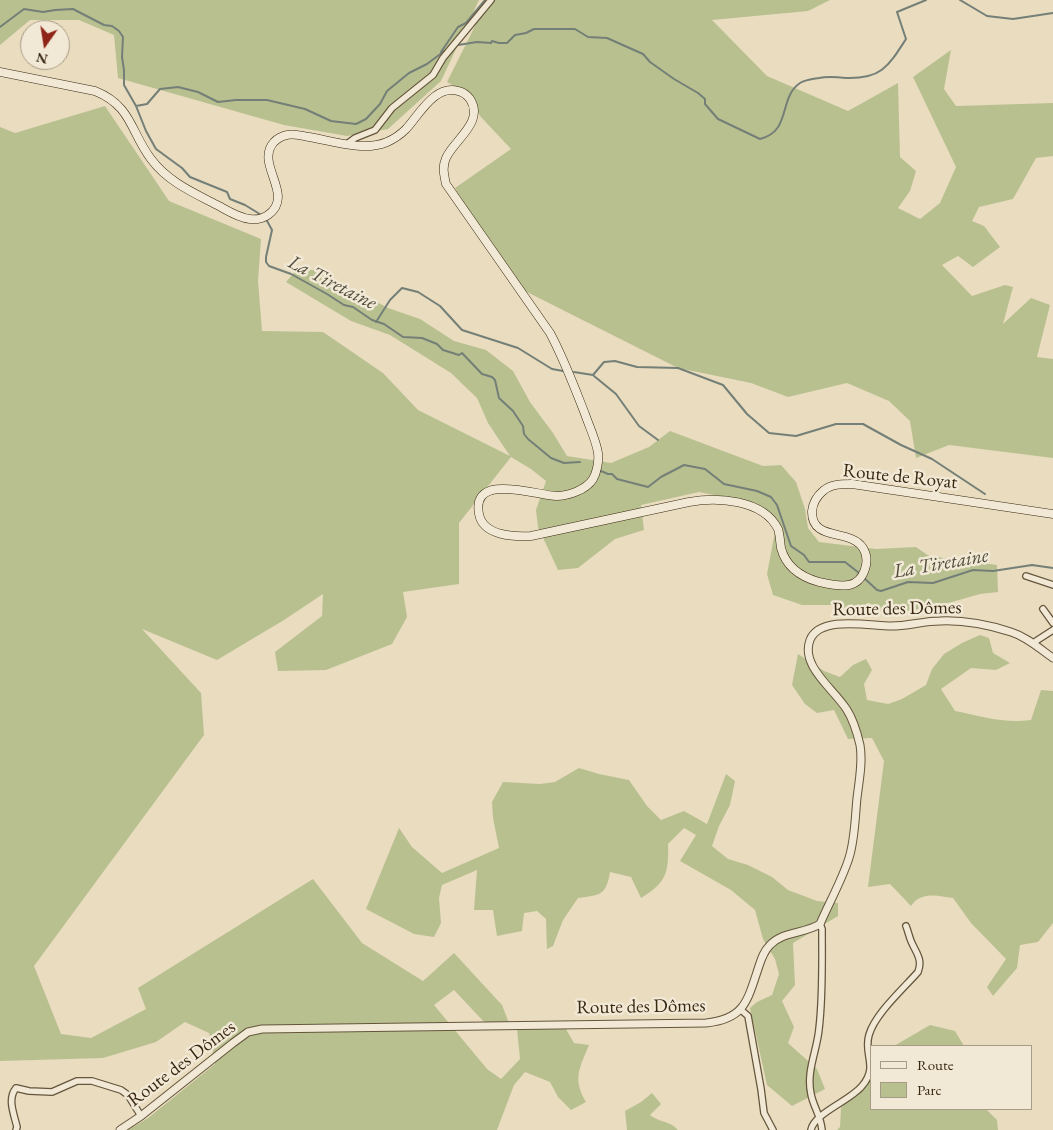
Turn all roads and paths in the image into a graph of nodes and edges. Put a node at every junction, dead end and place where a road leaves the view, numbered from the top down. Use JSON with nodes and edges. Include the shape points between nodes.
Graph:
{"nodes":[{"id":1,"x":491,"y":0,"type":"edge"},
{"id":2,"x":0,"y":72,"type":"edge"},
{"id":3,"x":346,"y":144,"type":"junction"},
{"id":4,"x":1053,"y":514,"type":"edge"},
{"id":5,"x":1026,"y":576,"type":"dead end"},
{"id":6,"x":1053,"y":585,"type":"edge"},
{"id":7,"x":1043,"y":609,"type":"dead end"},
{"id":8,"x":1053,"y":623,"type":"edge"},
{"id":9,"x":1053,"y":630,"type":"edge"},
{"id":10,"x":1033,"y":643,"type":"junction"},
{"id":11,"x":1053,"y":658,"type":"edge"},
{"id":12,"x":820,"y":924,"type":"junction"},
{"id":13,"x":906,"y":926,"type":"dead end"},
{"id":14,"x":740,"y":1009,"type":"junction"},
{"id":15,"x":870,"y":1057,"type":"edge"},
{"id":16,"x":870,"y":1071,"type":"edge"},
{"id":17,"x":141,"y":1116,"type":"junction"},
{"id":18,"x":820,"y":1117,"type":"junction"},
{"id":19,"x":16,"y":1130,"type":"edge"},
{"id":20,"x":120,"y":1130,"type":"edge"},
{"id":21,"x":773,"y":1130,"type":"edge"},
{"id":22,"x":810,"y":1130,"type":"edge"},
{"id":23,"x":822,"y":1130,"type":"edge"}],
"edges":[{"from":1,"to":3,"type":"street","via":[[433,74],[392,108],[375,130]]},
{"from":2,"to":3,"type":"main road","via":[[108,96],[126,114],[140,142],[160,170],[180,186],[243,218],[258,220],[273,211],[278,195],[268,159],[269,150],[279,138],[292,134]]},
{"from":3,"to":4,"type":"main road","name":"Route de Royat","via":[[368,146],[388,142],[407,128],[428,102],[447,90],[464,93],[470,99],[474,114],[472,123],[446,158],[446,184],[562,354],[594,437],[598,460],[587,486],[571,493],[555,496],[503,488],[486,494],[479,504],[480,518],[496,532],[531,536],[708,499],[728,500],[761,511],[771,520],[778,530],[788,564],[800,575],[818,582],[850,585],[865,571],[866,558],[863,548],[855,540],[821,530],[816,525],[812,509],[814,501],[825,489],[852,484]]},
{"from":5,"to":6,"type":"street"},
{"from":7,"to":8,"type":"street"},
{"from":9,"to":10,"type":"street"},
{"from":10,"to":11,"type":"street","name":"Route des Dômes"},
{"from":10,"to":12,"type":"street","name":"Route des Dômes","via":[[1014,633],[964,622],[894,626],[840,623],[815,631],[810,639],[809,659],[856,726],[860,748],[849,858]]},
{"from":12,"to":14,"type":"street","via":[[813,929],[781,937],[770,945],[762,955],[746,1002]]},
{"from":12,"to":18,"type":"street","via":[[820,1023],[811,1066],[811,1094]]},
{"from":13,"to":15,"type":"street","via":[[920,957],[920,966],[872,1026],[868,1043]]},
{"from":14,"to":17,"type":"street","name":"Route des Dômes","via":[[728,1018],[706,1023],[262,1029],[248,1032],[233,1042]]},
{"from":14,"to":21,"type":"street","via":[[748,1016],[764,1113]]},
{"from":16,"to":18,"type":"street","via":[[856,1093]]},
{"from":17,"to":19,"type":"street","via":[[121,1090],[92,1081],[77,1081],[52,1092],[16,1088],[11,1100]]},
{"from":17,"to":20,"type":"street","name":"Route des Dômes"},
{"from":18,"to":22,"type":"street"},
{"from":18,"to":23,"type":"street"}]}
